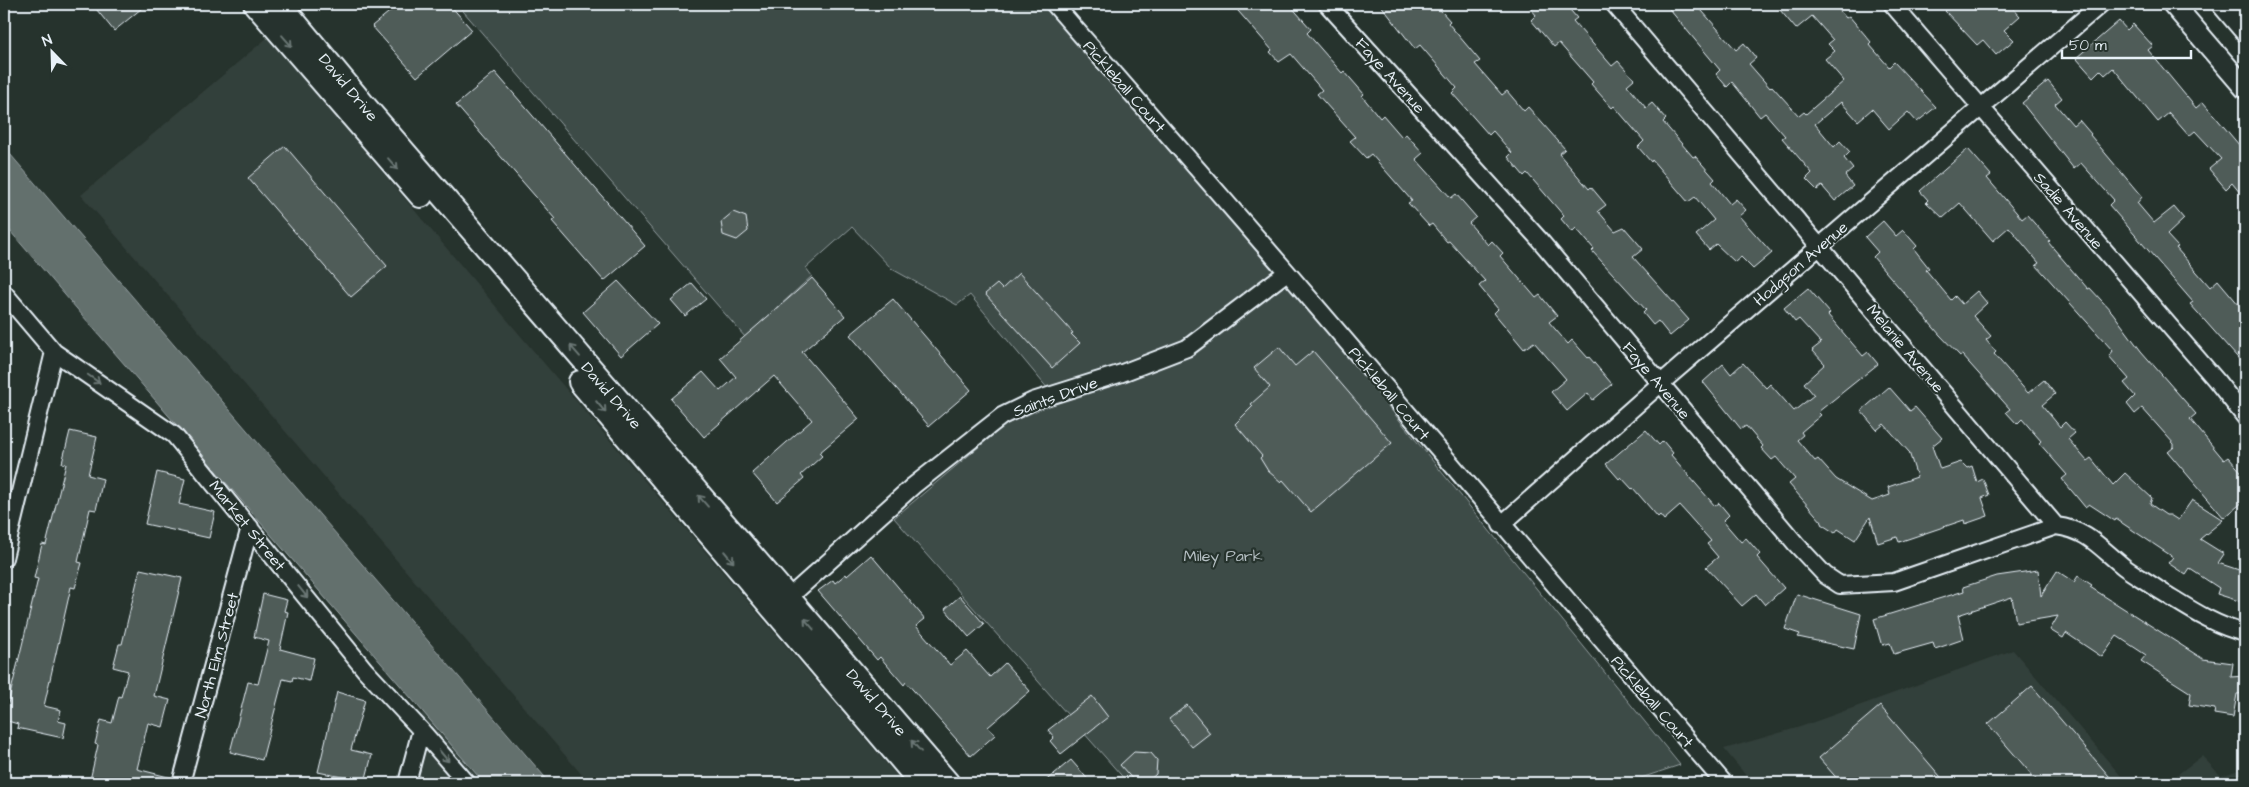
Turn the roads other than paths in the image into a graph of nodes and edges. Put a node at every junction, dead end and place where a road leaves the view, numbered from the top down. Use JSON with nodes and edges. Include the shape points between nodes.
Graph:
{"nodes":[{"id":1,"x":255,"y":4,"type":"edge"},
{"id":2,"x":280,"y":4,"type":"edge"},
{"id":3,"x":1054,"y":4,"type":"edge"},
{"id":4,"x":1327,"y":4,"type":"edge"},
{"id":5,"x":1614,"y":4,"type":"edge"},
{"id":6,"x":1892,"y":4,"type":"edge"},
{"id":7,"x":2101,"y":4,"type":"edge"},
{"id":8,"x":2173,"y":4,"type":"edge"},
{"id":9,"x":2222,"y":4,"type":"edge"},
{"id":10,"x":2245,"y":31,"type":"edge"},
{"id":11,"x":2245,"y":88,"type":"edge"},
{"id":12,"x":1981,"y":108,"type":"junction"},
{"id":13,"x":1819,"y":246,"type":"junction"},
{"id":14,"x":1287,"y":272,"type":"junction"},
{"id":15,"x":4,"y":293,"type":"edge"},
{"id":16,"x":54,"y":352,"type":"junction"},
{"id":17,"x":1660,"y":384,"type":"junction"},
{"id":18,"x":2245,"y":417,"type":"edge"},
{"id":19,"x":1501,"y":525,"type":"junction"},
{"id":20,"x":2056,"y":526,"type":"junction"},
{"id":21,"x":250,"y":527,"type":"junction"},
{"id":22,"x":4,"y":558,"type":"edge"},
{"id":23,"x":782,"y":606,"type":"junction"},
{"id":24,"x":2244,"y":633,"type":"edge"},
{"id":25,"x":421,"y":730,"type":"junction"},
{"id":26,"x":181,"y":783,"type":"edge"},
{"id":27,"x":407,"y":783,"type":"edge"},
{"id":28,"x":467,"y":783,"type":"edge"},
{"id":29,"x":921,"y":783,"type":"edge"},
{"id":30,"x":948,"y":783,"type":"edge"},
{"id":31,"x":1724,"y":783,"type":"edge"}],
"edges":[{"from":1,"to":23,"type":"main road","name":"David Drive","one_way":true},
{"from":23,"to":2,"type":"main road","name":"David Drive","one_way":true},
{"from":3,"to":14,"type":"street","name":"Pickleball Court"},
{"from":4,"to":17,"type":"street","name":"Faye Avenue","via":[[1538,238]]},
{"from":5,"to":13,"type":"street","name":"Melanie Avenue"},
{"from":6,"to":12,"type":"street","name":"Sadie Avenue"},
{"from":7,"to":12,"type":"street","name":"Hodgson Avenue"},
{"from":8,"to":11,"type":"street"},
{"from":9,"to":10,"type":"street"},
{"from":12,"to":13,"type":"street","name":"Hodgson Avenue"},
{"from":12,"to":18,"type":"street","name":"Sadie Avenue","via":[[2210,372]]},
{"from":13,"to":17,"type":"street","name":"Hodgson Avenue"},
{"from":13,"to":20,"type":"street","name":"Melanie Avenue"},
{"from":14,"to":19,"type":"street","name":"Pickleball Court"},
{"from":14,"to":23,"type":"street","name":"Saints Drive","via":[[1187,348],[1033,401],[1002,416],[912,486]]},
{"from":15,"to":16,"type":"street","name":"Market Street"},
{"from":16,"to":21,"type":"street","name":"Market Street","one_way":true,"via":[[174,435]]},
{"from":16,"to":22,"type":"street"},
{"from":17,"to":19,"type":"street","name":"Hodgson Avenue"},
{"from":17,"to":20,"type":"street","name":"Faye Avenue","via":[[1796,544],[1825,575],[1840,585],[1894,582]]},
{"from":19,"to":31,"type":"street","name":"Pickleball Court"},
{"from":20,"to":24,"type":"street","via":[[2073,528],[2125,568],[2195,612]]},
{"from":21,"to":25,"type":"street","name":"Market Street","one_way":true,"via":[[365,670]]},
{"from":21,"to":26,"type":"street","name":"North Elm Street"},
{"from":23,"to":29,"type":"main road","name":"David Drive"},
{"from":30,"to":23,"type":"main road","name":"David Drive","one_way":true},
{"from":25,"to":27,"type":"street"},
{"from":25,"to":28,"type":"street","name":"Market Street","one_way":true}]}
